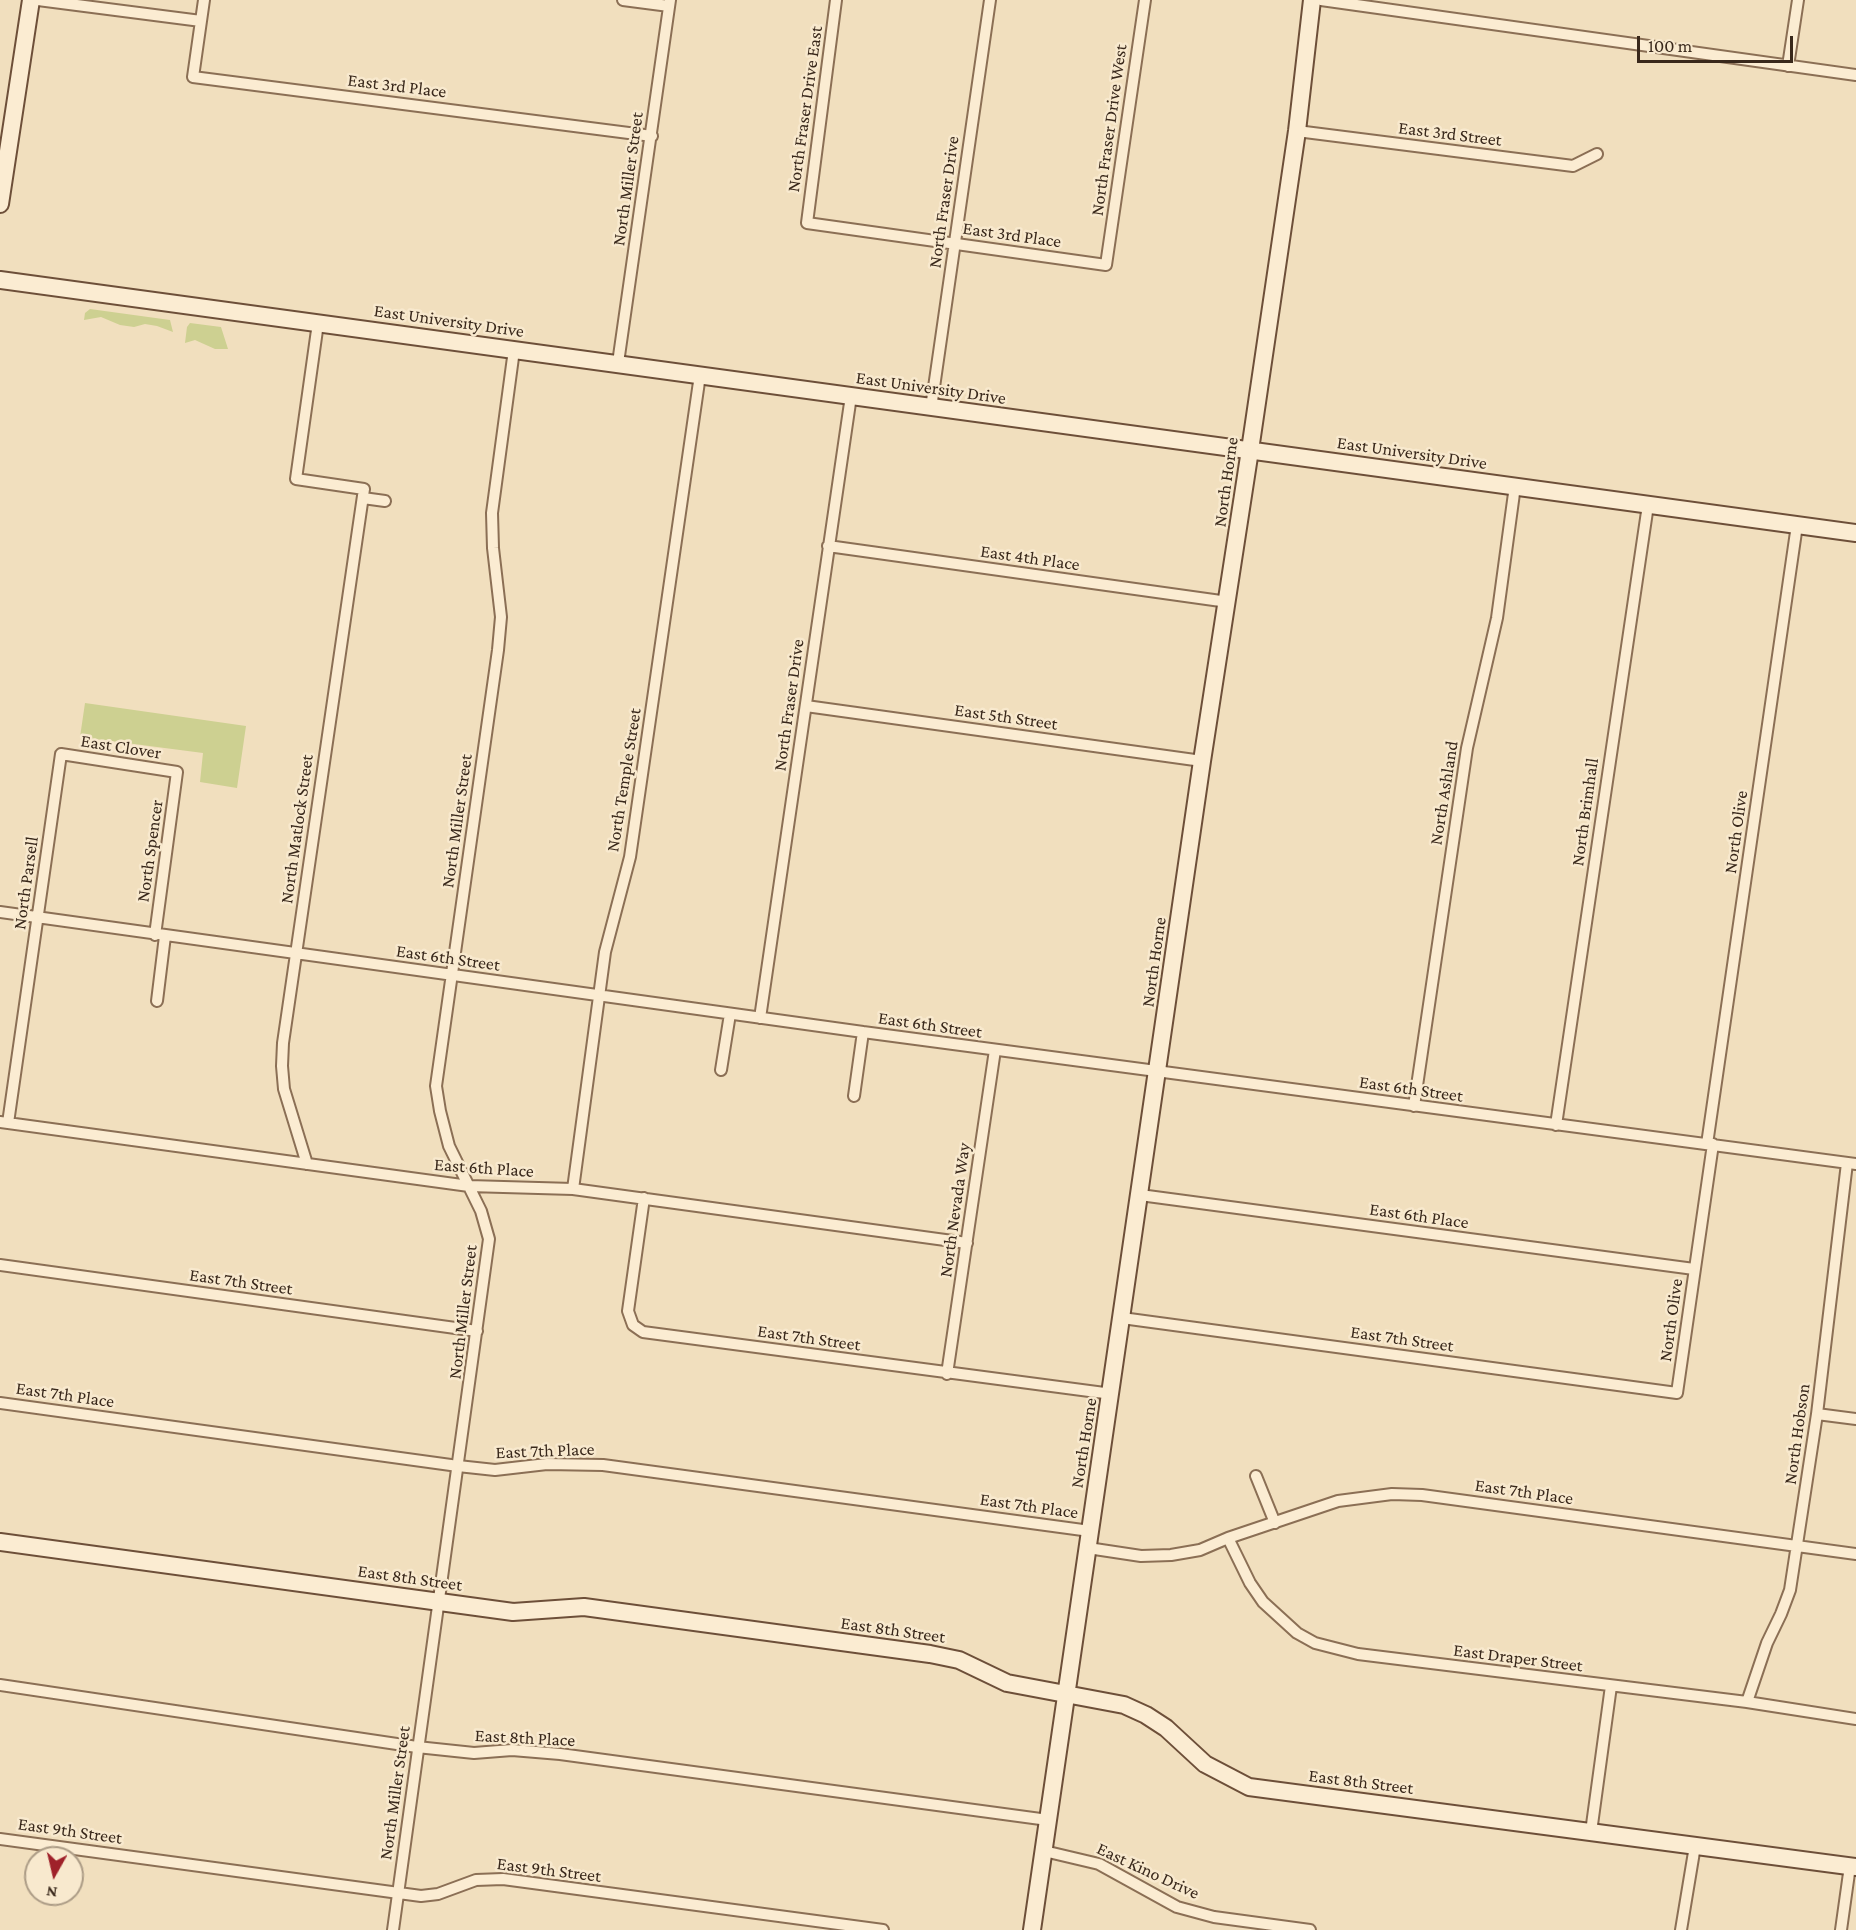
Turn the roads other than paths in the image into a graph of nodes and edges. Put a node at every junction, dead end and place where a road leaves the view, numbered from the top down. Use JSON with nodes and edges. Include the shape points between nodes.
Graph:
{"nodes":[{"id":1,"x":31,"y":0,"type":"edge"},
{"id":2,"x":38,"y":0,"type":"edge"},
{"id":3,"x":204,"y":0,"type":"edge"},
{"id":4,"x":623,"y":0,"type":"edge"},
{"id":5,"x":836,"y":0,"type":"edge"},
{"id":6,"x":990,"y":0,"type":"edge"},
{"id":7,"x":1145,"y":0,"type":"edge"},
{"id":8,"x":1312,"y":0,"type":"edge"},
{"id":9,"x":1321,"y":0,"type":"edge"},
{"id":10,"x":1798,"y":0,"type":"edge"},
{"id":11,"x":670,"y":3,"type":"edge"},
{"id":12,"x":201,"y":21,"type":"junction"},
{"id":13,"x":1788,"y":66,"type":"junction"},
{"id":14,"x":1856,"y":75,"type":"edge"},
{"id":15,"x":6,"y":127,"type":"edge"},
{"id":16,"x":1297,"y":131,"type":"junction"},
{"id":17,"x":652,"y":136,"type":"junction"},
{"id":18,"x":1597,"y":154,"type":"dead end"},
{"id":19,"x":0,"y":204,"type":"edge"},
{"id":20,"x":807,"y":223,"type":"joint"},
{"id":21,"x":955,"y":244,"type":"junction"},
{"id":22,"x":1106,"y":265,"type":"joint"},
{"id":23,"x":0,"y":280,"type":"edge"},
{"id":24,"x":318,"y":323,"type":"junction"},
{"id":25,"x":514,"y":350,"type":"junction"},
{"id":26,"x":618,"y":363,"type":"junction"},
{"id":27,"x":699,"y":375,"type":"junction"},
{"id":28,"x":851,"y":396,"type":"junction"},
{"id":29,"x":931,"y":408,"type":"junction"},
{"id":30,"x":1250,"y":450,"type":"junction"},
{"id":31,"x":1515,"y":486,"type":"junction"},
{"id":32,"x":363,"y":498,"type":"junction"},
{"id":33,"x":385,"y":501,"type":"dead end"},
{"id":34,"x":1648,"y":505,"type":"junction"},
{"id":35,"x":1797,"y":525,"type":"junction"},
{"id":36,"x":1856,"y":533,"type":"edge"},
{"id":37,"x":828,"y":546,"type":"junction"},
{"id":38,"x":1228,"y":602,"type":"junction"},
{"id":39,"x":806,"y":706,"type":"junction"},
{"id":40,"x":61,"y":754,"type":"joint"},
{"id":41,"x":1202,"y":761,"type":"junction"},
{"id":42,"x":177,"y":772,"type":"joint"},
{"id":43,"x":0,"y":912,"type":"edge"},
{"id":44,"x":37,"y":918,"type":"junction"},
{"id":45,"x":160,"y":935,"type":"junction"},
{"id":46,"x":295,"y":953,"type":"junction"},
{"id":47,"x":451,"y":975,"type":"junction"},
{"id":48,"x":600,"y":995,"type":"junction"},
{"id":49,"x":157,"y":1001,"type":"dead end"},
{"id":50,"x":730,"y":1014,"type":"junction"},
{"id":51,"x":760,"y":1018,"type":"junction"},
{"id":52,"x":863,"y":1032,"type":"junction"},
{"id":53,"x":995,"y":1050,"type":"junction"},
{"id":54,"x":722,"y":1070,"type":"dead end"},
{"id":55,"x":1157,"y":1072,"type":"junction"},
{"id":56,"x":854,"y":1096,"type":"dead end"},
{"id":57,"x":1414,"y":1106,"type":"junction"},
{"id":58,"x":4,"y":1123,"type":"edge"},
{"id":59,"x":1556,"y":1125,"type":"junction"},
{"id":60,"x":1710,"y":1144,"type":"junction"},
{"id":61,"x":1852,"y":1163,"type":"edge"},
{"id":62,"x":307,"y":1164,"type":"junction"},
{"id":63,"x":469,"y":1186,"type":"junction"},
{"id":64,"x":573,"y":1189,"type":"junction"},
{"id":65,"x":1140,"y":1195,"type":"junction"},
{"id":66,"x":644,"y":1198,"type":"junction"},
{"id":67,"x":966,"y":1243,"type":"junction"},
{"id":68,"x":0,"y":1265,"type":"edge"},
{"id":69,"x":1694,"y":1269,"type":"junction"},
{"id":70,"x":1122,"y":1318,"type":"junction"},
{"id":71,"x":477,"y":1331,"type":"junction"},
{"id":72,"x":947,"y":1374,"type":"junction"},
{"id":73,"x":1677,"y":1393,"type":"joint"},
{"id":74,"x":1112,"y":1395,"type":"junction"},
{"id":75,"x":0,"y":1403,"type":"edge"},
{"id":76,"x":1817,"y":1414,"type":"junction"},
{"id":77,"x":1856,"y":1419,"type":"edge"},
{"id":78,"x":459,"y":1466,"type":"junction"},
{"id":79,"x":1256,"y":1476,"type":"dead end"},
{"id":80,"x":1275,"y":1523,"type":"junction"},
{"id":81,"x":1090,"y":1531,"type":"junction"},
{"id":82,"x":1228,"y":1538,"type":"junction"},
{"id":83,"x":0,"y":1542,"type":"edge"},
{"id":84,"x":1798,"y":1545,"type":"junction"},
{"id":85,"x":1088,"y":1548,"type":"junction"},
{"id":86,"x":1856,"y":1554,"type":"edge"},
{"id":87,"x":437,"y":1602,"type":"junction"},
{"id":88,"x":0,"y":1685,"type":"edge"},
{"id":89,"x":1611,"y":1686,"type":"junction"},
{"id":90,"x":1067,"y":1694,"type":"junction"},
{"id":91,"x":1747,"y":1702,"type":"junction"},
{"id":92,"x":1856,"y":1719,"type":"edge"},
{"id":93,"x":417,"y":1747,"type":"junction"},
{"id":94,"x":1048,"y":1820,"type":"junction"},
{"id":95,"x":1591,"y":1832,"type":"junction"},
{"id":96,"x":0,"y":1839,"type":"edge"},
{"id":97,"x":1695,"y":1846,"type":"junction"},
{"id":98,"x":1044,"y":1851,"type":"junction"},
{"id":99,"x":1853,"y":1867,"type":"edge"},
{"id":100,"x":398,"y":1891,"type":"junction"},
{"id":101,"x":393,"y":1930,"type":"edge"},
{"id":102,"x":883,"y":1930,"type":"edge"},
{"id":103,"x":1032,"y":1930,"type":"edge"},
{"id":104,"x":1310,"y":1930,"type":"edge"},
{"id":105,"x":1682,"y":1930,"type":"edge"},
{"id":106,"x":1840,"y":1930,"type":"edge"}],
"edges":[{"from":1,"to":15,"type":"street"},
{"from":2,"to":12,"type":"street"},
{"from":3,"to":12,"type":"street"},
{"from":4,"to":11,"type":"street"},
{"from":5,"to":20,"type":"street","name":"North Fraser Drive East"},
{"from":6,"to":21,"type":"street","name":"North Fraser Drive"},
{"from":7,"to":22,"type":"street","name":"North Fraser Drive West"},
{"from":8,"to":16,"type":"street","name":"North Horne"},
{"from":9,"to":13,"type":"street"},
{"from":10,"to":13,"type":"street"},
{"from":11,"to":17,"type":"street","name":"North Miller Street"},
{"from":12,"to":17,"type":"street","name":"East 3rd Place","via":[[193,77]]},
{"from":13,"to":14,"type":"street"},
{"from":15,"to":19,"type":"street"},
{"from":16,"to":18,"type":"street","name":"East 3rd Street","via":[[1573,166]]},
{"from":16,"to":30,"type":"street","name":"North Horne"},
{"from":17,"to":26,"type":"street","name":"North Miller Street"},
{"from":20,"to":21,"type":"street","name":"East 3rd Place"},
{"from":21,"to":22,"type":"street","name":"East 3rd Place"},
{"from":21,"to":29,"type":"street","name":"North Fraser Drive"},
{"from":23,"to":24,"type":"street","name":"East University Drive"},
{"from":24,"to":25,"type":"street","name":"East University Drive"},
{"from":24,"to":32,"type":"street","via":[[296,479],[364,489]]},
{"from":25,"to":26,"type":"street","name":"East University Drive"},
{"from":25,"to":47,"type":"street","name":"North Miller Street","via":[[492,513],[501,617],[498,650]]},
{"from":26,"to":27,"type":"street","name":"East University Drive"},
{"from":27,"to":28,"type":"street","name":"East University Drive"},
{"from":27,"to":48,"type":"street","name":"North Temple Street","via":[[630,857],[605,952]]},
{"from":28,"to":29,"type":"street","name":"East University Drive"},
{"from":28,"to":37,"type":"street","name":"North Fraser Drive"},
{"from":29,"to":30,"type":"street","name":"East University Drive"},
{"from":30,"to":31,"type":"street","name":"East University Drive"},
{"from":30,"to":38,"type":"street","name":"North Horne"},
{"from":31,"to":34,"type":"street","name":"East University Drive"},
{"from":31,"to":57,"type":"street","name":"North Ashland","via":[[1497,618],[1467,748]]},
{"from":32,"to":33,"type":"street"},
{"from":32,"to":46,"type":"street","name":"North Matlock Street"},
{"from":34,"to":35,"type":"street","name":"East University Drive"},
{"from":34,"to":59,"type":"street","name":"North Brimhall"},
{"from":35,"to":36,"type":"street","name":"East University Drive"},
{"from":35,"to":60,"type":"street","name":"North Olive"},
{"from":37,"to":38,"type":"street","name":"East 4th Place"},
{"from":37,"to":39,"type":"street","name":"North Fraser Drive"},
{"from":38,"to":41,"type":"street","name":"North Horne"},
{"from":39,"to":41,"type":"street","name":"East 5th Street"},
{"from":39,"to":51,"type":"street","name":"North Fraser Drive"},
{"from":40,"to":42,"type":"street","name":"East Clover"},
{"from":40,"to":44,"type":"street","name":"North Parsell"},
{"from":41,"to":55,"type":"street","name":"North Horne"},
{"from":42,"to":45,"type":"street","name":"North Spencer"},
{"from":43,"to":44,"type":"street","name":"East 6th Street"},
{"from":44,"to":45,"type":"street","name":"East 6th Street"},
{"from":44,"to":58,"type":"street","name":"North Parsell"},
{"from":45,"to":46,"type":"street","name":"East 6th Street"},
{"from":45,"to":49,"type":"street","name":"North Spencer"},
{"from":46,"to":47,"type":"street","name":"East 6th Street"},
{"from":46,"to":62,"type":"street","name":"North Matlock Street","via":[[282,1066],[284,1089]]},
{"from":47,"to":48,"type":"street","name":"East 6th Street"},
{"from":47,"to":63,"type":"street","name":"North Miller Street","via":[[436,1086],[449,1146]]},
{"from":48,"to":50,"type":"street","name":"East 6th Street"},
{"from":48,"to":64,"type":"street","name":"North Temple Street"},
{"from":50,"to":51,"type":"street","name":"East 6th Street"},
{"from":50,"to":54,"type":"street"},
{"from":51,"to":52,"type":"street","name":"East 6th Street"},
{"from":52,"to":53,"type":"street","name":"East 6th Street"},
{"from":52,"to":56,"type":"street"},
{"from":53,"to":55,"type":"street","name":"East 6th Street"},
{"from":53,"to":67,"type":"street","name":"North Nevada Way"},
{"from":55,"to":57,"type":"street","name":"East 6th Street"},
{"from":55,"to":65,"type":"street","name":"North Horne"},
{"from":57,"to":59,"type":"street","name":"East 6th Street"},
{"from":58,"to":62,"type":"street","name":"East 6th Place"},
{"from":59,"to":60,"type":"street","name":"East 6th Street"},
{"from":60,"to":61,"type":"street","name":"East 6th Street"},
{"from":60,"to":69,"type":"street","name":"North Olive"},
{"from":61,"to":76,"type":"street","name":"North Hobson"},
{"from":62,"to":63,"type":"street","name":"East 6th Place"},
{"from":63,"to":64,"type":"street","name":"East 6th Place"},
{"from":63,"to":71,"type":"street","name":"North Miller Street","via":[[489,1239]]},
{"from":64,"to":66,"type":"street","name":"East 6th Place"},
{"from":65,"to":69,"type":"street","name":"East 6th Place"},
{"from":65,"to":70,"type":"street","name":"North Horne"},
{"from":66,"to":67,"type":"street","name":"East 6th Place"},
{"from":66,"to":72,"type":"street","name":"East 7th Street","via":[[627,1311],[637,1329]]},
{"from":67,"to":72,"type":"street","name":"North Nevada Way"},
{"from":68,"to":71,"type":"street","name":"East 7th Street"},
{"from":69,"to":73,"type":"street","name":"North Olive"},
{"from":70,"to":73,"type":"street","name":"East 7th Street"},
{"from":70,"to":74,"type":"street","name":"North Horne"},
{"from":71,"to":78,"type":"street","name":"North Miller Street"},
{"from":72,"to":74,"type":"street","name":"East 7th Street"},
{"from":74,"to":81,"type":"street","name":"North Horne"},
{"from":75,"to":78,"type":"street","name":"East 7th Place"},
{"from":76,"to":77,"type":"street"},
{"from":76,"to":84,"type":"street","name":"North Hobson"},
{"from":78,"to":81,"type":"street","name":"East 7th Place","via":[[495,1470],[547,1464],[603,1465]]},
{"from":78,"to":87,"type":"street","name":"North Miller Street"},
{"from":79,"to":80,"type":"street"},
{"from":80,"to":82,"type":"street","name":"East 7th Place"},
{"from":80,"to":84,"type":"street","name":"East 7th Place","via":[[1368,1496],[1422,1495]]},
{"from":81,"to":85,"type":"street","name":"North Horne"},
{"from":82,"to":85,"type":"street","name":"East 7th Place","via":[[1200,1550],[1171,1555],[1141,1556]]},
{"from":82,"to":89,"type":"street","name":"East Draper Street","via":[[1263,1602],[1297,1633],[1315,1643],[1358,1654]]},
{"from":83,"to":87,"type":"street","name":"East 8th Street"},
{"from":84,"to":86,"type":"street","name":"East 7th Place"},
{"from":84,"to":91,"type":"street","name":"North Hobson","via":[[1790,1590]]},
{"from":85,"to":90,"type":"street","name":"North Horne"},
{"from":87,"to":90,"type":"street","name":"East 8th Street","via":[[517,1612],[584,1608],[930,1654],[959,1660],[1007,1683]]},
{"from":87,"to":93,"type":"street","name":"North Miller Street"},
{"from":88,"to":93,"type":"street","name":"East 8th Place"},
{"from":89,"to":91,"type":"street","name":"East Draper Street"},
{"from":89,"to":95,"type":"street"},
{"from":90,"to":94,"type":"street","name":"North Horne"},
{"from":90,"to":95,"type":"street","name":"East 8th Street","via":[[1114,1703],[1146,1715],[1205,1764],[1249,1787]]},
{"from":91,"to":92,"type":"street","name":"East Draper Street"},
{"from":93,"to":94,"type":"street","name":"East 8th Place","via":[[474,1753],[512,1750],[560,1754]]},
{"from":93,"to":100,"type":"street","name":"North Miller Street"},
{"from":94,"to":98,"type":"street","name":"North Horne"},
{"from":95,"to":97,"type":"street","name":"East 8th Street"},
{"from":96,"to":100,"type":"street","name":"East 9th Street"},
{"from":97,"to":99,"type":"street","name":"East 8th Street"},
{"from":97,"to":105,"type":"street"},
{"from":98,"to":103,"type":"street","name":"North Horne"},
{"from":98,"to":104,"type":"street","name":"East Kino Drive","via":[[1100,1864],[1177,1907],[1214,1917]]},
{"from":99,"to":106,"type":"street"},
{"from":100,"to":101,"type":"street","name":"North Miller Street"},
{"from":100,"to":102,"type":"street","name":"East 9th Street","via":[[421,1896],[476,1880],[503,1879]]}]}
